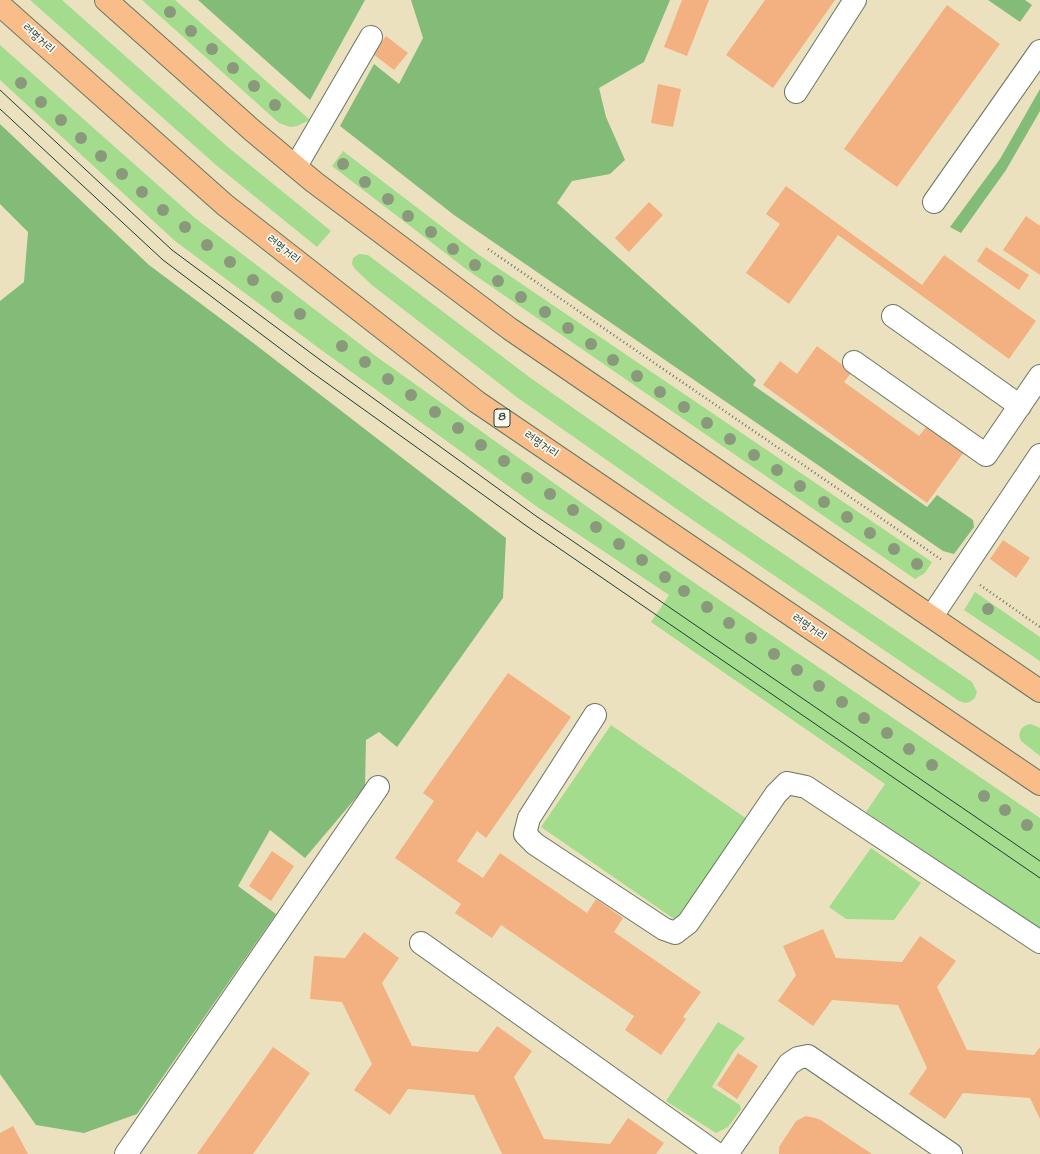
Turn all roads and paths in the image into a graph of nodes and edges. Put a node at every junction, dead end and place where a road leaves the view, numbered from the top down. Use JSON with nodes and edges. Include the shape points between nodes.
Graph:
{"nodes":[{"id":1,"x":106,"y":0,"type":"edge"},
{"id":2,"x":855,"y":0,"type":"edge"},
{"id":3,"x":0,"y":5,"type":"edge"},
{"id":4,"x":371,"y":37,"type":"dead end"},
{"id":5,"x":1040,"y":51,"type":"edge"},
{"id":6,"x":796,"y":92,"type":"dead end"},
{"id":7,"x":296,"y":166,"type":"junction"},
{"id":8,"x":934,"y":202,"type":"dead end"},
{"id":9,"x":488,"y":250,"type":"dead end"},
{"id":10,"x":893,"y":316,"type":"dead end"},
{"id":11,"x":854,"y":362,"type":"dead end"},
{"id":12,"x":1040,"y":376,"type":"edge"},
{"id":13,"x":1020,"y":406,"type":"junction"},
{"id":14,"x":1040,"y":455,"type":"edge"},
{"id":15,"x":961,"y":573,"type":"junction"},
{"id":16,"x":932,"y":616,"type":"junction"},
{"id":17,"x":1040,"y":627,"type":"edge"},
{"id":18,"x":1040,"y":691,"type":"edge"},
{"id":19,"x":595,"y":715,"type":"dead end"},
{"id":20,"x":1040,"y":784,"type":"edge"},
{"id":21,"x":378,"y":787,"type":"dead end"},
{"id":22,"x":1040,"y":942,"type":"edge"},
{"id":23,"x":421,"y":943,"type":"dead end"},
{"id":24,"x":126,"y":1154,"type":"edge"},
{"id":25,"x":716,"y":1154,"type":"edge"},
{"id":26,"x":728,"y":1154,"type":"edge"},
{"id":27,"x":951,"y":1154,"type":"edge"}],
"edges":[{"from":1,"to":7,"type":"highway"},
{"from":2,"to":6,"type":"street"},
{"from":3,"to":20,"type":"highway","name":"려명거리","number":"8","via":[[225,205],[477,402]]},
{"from":4,"to":7,"type":"street"},
{"from":5,"to":8,"type":"street"},
{"from":7,"to":16,"type":"highway","via":[[510,329]]},
{"from":9,"to":15,"type":"path"},
{"from":10,"to":13,"type":"street"},
{"from":11,"to":13,"type":"street","via":[[986,455]]},
{"from":12,"to":13,"type":"street"},
{"from":14,"to":15,"type":"street"},
{"from":15,"to":16,"type":"street"},
{"from":15,"to":17,"type":"path"},
{"from":16,"to":18,"type":"highway"},
{"from":19,"to":22,"type":"street","via":[[529,818],[525,834],[535,844],[664,929],[675,933],[688,923],[776,794],[787,782],[806,787],[852,816]]},
{"from":21,"to":24,"type":"street"},
{"from":23,"to":25,"type":"street"},
{"from":26,"to":27,"type":"street","via":[[789,1064],[798,1058],[808,1056]]}]}
